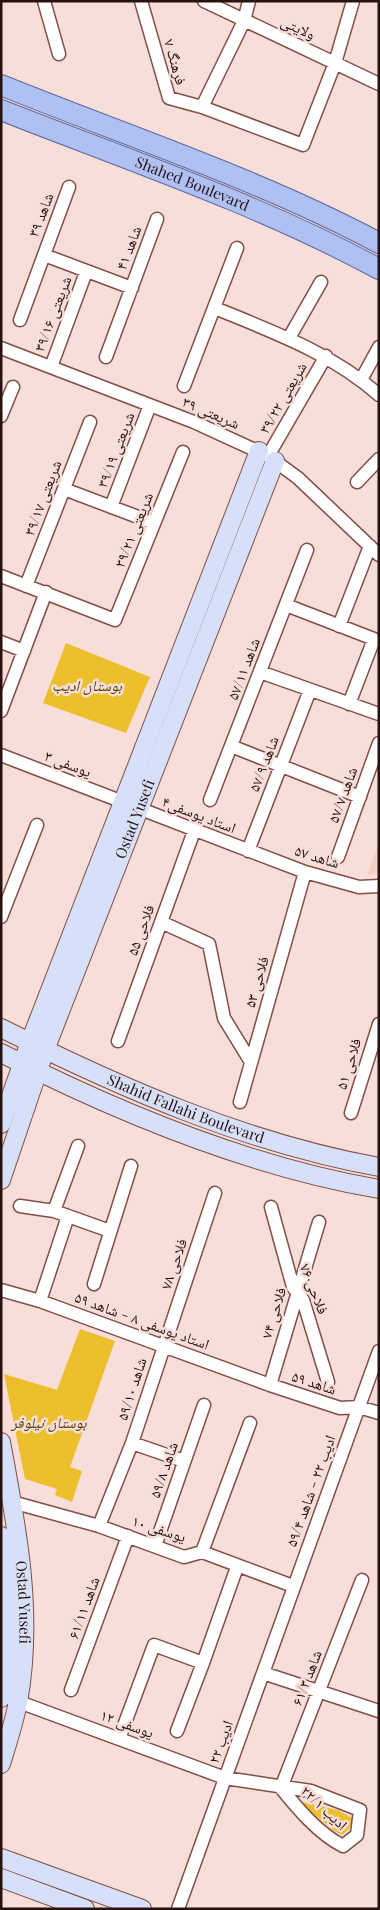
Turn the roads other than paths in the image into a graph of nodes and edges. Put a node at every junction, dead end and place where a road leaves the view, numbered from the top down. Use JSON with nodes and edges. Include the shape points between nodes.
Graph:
{"nodes":[{"id":1,"x":44,"y":1,"type":"edge"},
{"id":2,"x":141,"y":1,"type":"edge"},
{"id":3,"x":204,"y":1,"type":"edge"},
{"id":4,"x":249,"y":1,"type":"edge"},
{"id":5,"x":354,"y":1,"type":"edge"},
{"id":6,"x":244,"y":21,"type":"junction"},
{"id":7,"x":59,"y":54,"type":"dead end"},
{"id":8,"x":335,"y":63,"type":"junction"},
{"id":9,"x":379,"y":84,"type":"edge"},
{"id":10,"x":1,"y":86,"type":"edge"},
{"id":11,"x":202,"y":107,"type":"junction"},
{"id":12,"x":1,"y":110,"type":"edge"},
{"id":13,"x":69,"y":187,"type":"dead end"},
{"id":14,"x":158,"y":219,"type":"dead end"},
{"id":15,"x":379,"y":243,"type":"edge"},
{"id":16,"x":237,"y":248,"type":"dead end"},
{"id":17,"x":44,"y":255,"type":"junction"},
{"id":18,"x":379,"y":269,"type":"edge"},
{"id":19,"x":86,"y":272,"type":"junction"},
{"id":20,"x":321,"y":282,"type":"dead end"},
{"id":21,"x":132,"y":288,"type":"junction"},
{"id":22,"x":215,"y":308,"type":"junction"},
{"id":23,"x":20,"y":320,"type":"dead end"},
{"id":24,"x":289,"y":338,"type":"junction"},
{"id":25,"x":1,"y":348,"type":"edge"},
{"id":26,"x":379,"y":348,"type":"edge"},
{"id":27,"x":326,"y":356,"type":"junction"},
{"id":28,"x":106,"y":357,"type":"dead end"},
{"id":29,"x":51,"y":367,"type":"junction"},
{"id":30,"x":361,"y":380,"type":"junction"},
{"id":31,"x":184,"y":386,"type":"dead end"},
{"id":32,"x":13,"y":387,"type":"dead end"},
{"id":33,"x":379,"y":395,"type":"edge"},
{"id":34,"x":150,"y":405,"type":"junction"},
{"id":35,"x":1,"y":416,"type":"edge"},
{"id":36,"x":90,"y":422,"type":"dead end"},
{"id":37,"x":183,"y":452,"type":"dead end"},
{"id":38,"x":268,"y":456,"type":"junction"},
{"id":39,"x":379,"y":459,"type":"edge"},
{"id":40,"x":356,"y":482,"type":"dead end"},
{"id":41,"x":64,"y":489,"type":"junction"},
{"id":42,"x":111,"y":507,"type":"junction"},
{"id":43,"x":154,"y":523,"type":"junction"},
{"id":44,"x":307,"y":550,"type":"dead end"},
{"id":45,"x":374,"y":550,"type":"edge"},
{"id":46,"x":1,"y":576,"type":"edge"},
{"id":47,"x":26,"y":586,"type":"junction"},
{"id":48,"x":46,"y":592,"type":"junction"},
{"id":49,"x":286,"y":605,"type":"junction"},
{"id":50,"x":339,"y":626,"type":"junction"},
{"id":51,"x":1,"y":642,"type":"edge"},
{"id":52,"x":24,"y":651,"type":"junction"},
{"id":53,"x":260,"y":672,"type":"junction"},
{"id":54,"x":310,"y":690,"type":"junction"},
{"id":55,"x":349,"y":704,"type":"junction"},
{"id":56,"x":1,"y":711,"type":"edge"},
{"id":57,"x":379,"y":714,"type":"edge"},
{"id":58,"x":379,"y":743,"type":"edge"},
{"id":59,"x":231,"y":746,"type":"junction"},
{"id":60,"x":3,"y":760,"type":"edge"},
{"id":61,"x":281,"y":766,"type":"junction"},
{"id":62,"x":360,"y":796,"type":"junction"},
{"id":63,"x":210,"y":800,"type":"dead end"},
{"id":64,"x":131,"y":805,"type":"junction"},
{"id":65,"x":37,"y":825,"type":"dead end"},
{"id":66,"x":194,"y":831,"type":"junction"},
{"id":67,"x":248,"y":851,"type":"junction"},
{"id":68,"x":338,"y":857,"type":"dead end"},
{"id":69,"x":305,"y":872,"type":"junction"},
{"id":70,"x":379,"y":886,"type":"edge"},
{"id":71,"x":7,"y":888,"type":"edge"},
{"id":72,"x":1,"y":917,"type":"edge"},
{"id":73,"x":161,"y":922,"type":"junction"},
{"id":74,"x":379,"y":1024,"type":"edge"},
{"id":75,"x":1,"y":1028,"type":"edge"},
{"id":76,"x":118,"y":1041,"type":"dead end"},
{"id":77,"x":38,"y":1046,"type":"junction"},
{"id":78,"x":1,"y":1053,"type":"edge"},
{"id":79,"x":251,"y":1062,"type":"junction"},
{"id":80,"x":30,"y":1068,"type":"junction"},
{"id":81,"x":240,"y":1102,"type":"dead end"},
{"id":82,"x":351,"y":1114,"type":"dead end"},
{"id":83,"x":1,"y":1124,"type":"edge"},
{"id":84,"x":78,"y":1146,"type":"dead end"},
{"id":85,"x":131,"y":1166,"type":"dead end"},
{"id":86,"x":379,"y":1167,"type":"edge"},
{"id":87,"x":1,"y":1180,"type":"edge"},
{"id":88,"x":379,"y":1189,"type":"edge"},
{"id":89,"x":215,"y":1193,"type":"dead end"},
{"id":90,"x":20,"y":1206,"type":"dead end"},
{"id":91,"x":271,"y":1207,"type":"dead end"},
{"id":92,"x":54,"y":1211,"type":"junction"},
{"id":93,"x":68,"y":1216,"type":"junction"},
{"id":94,"x":319,"y":1222,"type":"dead end"},
{"id":95,"x":110,"y":1231,"type":"junction"},
{"id":96,"x":94,"y":1284,"type":"dead end"},
{"id":97,"x":1,"y":1290,"type":"edge"},
{"id":98,"x":298,"y":1293,"type":"junction"},
{"id":99,"x":40,"y":1301,"type":"junction"},
{"id":100,"x":164,"y":1345,"type":"junction"},
{"id":101,"x":379,"y":1351,"type":"edge"},
{"id":102,"x":328,"y":1382,"type":"dead end"},
{"id":103,"x":270,"y":1386,"type":"junction"},
{"id":104,"x":204,"y":1405,"type":"dead end"},
{"id":105,"x":359,"y":1408,"type":"junction"},
{"id":106,"x":379,"y":1414,"type":"edge"},
{"id":107,"x":250,"y":1423,"type":"dead end"},
{"id":108,"x":1,"y":1442,"type":"edge"},
{"id":109,"x":132,"y":1443,"type":"junction"},
{"id":110,"x":184,"y":1461,"type":"junction"},
{"id":111,"x":12,"y":1502,"type":"junction"},
{"id":112,"x":99,"y":1526,"type":"junction"},
{"id":113,"x":1,"y":1536,"type":"edge"},
{"id":114,"x":128,"y":1536,"type":"junction"},
{"id":115,"x":155,"y":1546,"type":"junction"},
{"id":116,"x":202,"y":1552,"type":"junction"},
{"id":117,"x":238,"y":1567,"type":"junction"},
{"id":118,"x":362,"y":1580,"type":"dead end"},
{"id":119,"x":293,"y":1586,"type":"junction"},
{"id":120,"x":203,"y":1663,"type":"junction"},
{"id":121,"x":263,"y":1673,"type":"junction"},
{"id":122,"x":71,"y":1690,"type":"dead end"},
{"id":123,"x":319,"y":1691,"type":"junction"},
{"id":124,"x":5,"y":1697,"type":"edge"},
{"id":125,"x":379,"y":1710,"type":"edge"},
{"id":126,"x":177,"y":1731,"type":"dead end"},
{"id":127,"x":119,"y":1739,"type":"junction"},
{"id":128,"x":1,"y":1764,"type":"edge"},
{"id":129,"x":225,"y":1778,"type":"junction"},
{"id":130,"x":282,"y":1788,"type":"junction"},
{"id":131,"x":1,"y":1858,"type":"edge"},
{"id":132,"x":1,"y":1878,"type":"edge"},
{"id":133,"x":85,"y":1909,"type":"edge"},
{"id":134,"x":142,"y":1909,"type":"edge"},
{"id":135,"x":178,"y":1909,"type":"edge"}],
"edges":[{"from":1,"to":7,"type":"street"},
{"from":2,"to":11,"type":"street","name":"فرهنگ ۷","via":[[169,98]]},
{"from":3,"to":6,"type":"street","name":"ولایتی"},
{"from":4,"to":6,"type":"street"},
{"from":5,"to":8,"type":"street"},
{"from":6,"to":8,"type":"street","name":"ولایتی"},
{"from":6,"to":11,"type":"street"},
{"from":8,"to":9,"type":"street","name":"ولایتی"},
{"from":8,"to":11,"type":"street","via":[[302,145]]},
{"from":10,"to":15,"type":"main road","name":"Shahed Boulevard","via":[[270,192],[339,221]]},
{"from":12,"to":18,"type":"main road","name":"Shahed Boulevard","via":[[266,214],[330,242]]},
{"from":13,"to":17,"type":"street","name":"شاهد ۳۹"},
{"from":14,"to":21,"type":"street","name":"شاهد ۴۱"},
{"from":16,"to":22,"type":"street"},
{"from":17,"to":19,"type":"street"},
{"from":17,"to":23,"type":"street","name":"شاهد ۳۹"},
{"from":19,"to":21,"type":"street"},
{"from":19,"to":29,"type":"street","name":"شریعتی ۳۹/۱۶"},
{"from":20,"to":24,"type":"street"},
{"from":21,"to":28,"type":"street","name":"شاهد ۴۱"},
{"from":22,"to":24,"type":"street"},
{"from":22,"to":31,"type":"street"},
{"from":24,"to":27,"type":"street"},
{"from":25,"to":29,"type":"street","name":"شریعتی ۳۹"},
{"from":26,"to":30,"type":"street"},
{"from":27,"to":30,"type":"street"},
{"from":27,"to":38,"type":"street","name":"شریعتی ۳۹/۲۲"},
{"from":29,"to":34,"type":"street","name":"شریعتی ۳۹"},
{"from":30,"to":33,"type":"street"},
{"from":32,"to":35,"type":"street"},
{"from":34,"to":38,"type":"street","name":"شریعتی ۳۹"},
{"from":34,"to":42,"type":"street","name":"شریعتی ۳۹/۱۹"},
{"from":36,"to":41,"type":"street","name":"شریعتی ۳۹/۱۷"},
{"from":37,"to":43,"type":"street","name":"شریعتی ۳۹/۲۱"},
{"from":38,"to":45,"type":"street","name":"شریعتی ۳۹","via":[[298,478]]},
{"from":38,"to":64,"type":"street","name":"Ostad Yusefi"},
{"from":39,"to":40,"type":"street"},
{"from":41,"to":42,"type":"street"},
{"from":41,"to":47,"type":"street","name":"شریعتی ۳۹/۱۷"},
{"from":42,"to":43,"type":"street"},
{"from":43,"to":48,"type":"street","name":"شریعتی ۳۹/۲۱","via":[[115,620]]},
{"from":44,"to":49,"type":"street","name":"شاهد ۵۷/۱۱"},
{"from":45,"to":50,"type":"street"},
{"from":46,"to":47,"type":"street"},
{"from":47,"to":48,"type":"street"},
{"from":48,"to":52,"type":"street"},
{"from":49,"to":50,"type":"street"},
{"from":49,"to":53,"type":"street","name":"شاهد ۵۷/۱۱"},
{"from":50,"to":55,"type":"street","via":[[374,639]]},
{"from":51,"to":52,"type":"street"},
{"from":52,"to":56,"type":"street"},
{"from":53,"to":54,"type":"street"},
{"from":53,"to":59,"type":"street","name":"شاهد ۵۷/۱۱"},
{"from":54,"to":55,"type":"street"},
{"from":54,"to":61,"type":"street","name":"شاهد ۵۷/۹"},
{"from":55,"to":57,"type":"street"},
{"from":58,"to":62,"type":"street","name":"شاهد ۵۷/۷"},
{"from":59,"to":61,"type":"street"},
{"from":59,"to":63,"type":"street","name":"شاهد ۵۷/۱۱"},
{"from":60,"to":64,"type":"street","name":"یوسفی ۳"},
{"from":61,"to":62,"type":"street"},
{"from":61,"to":67,"type":"street","name":"شاهد ۵۷/۹"},
{"from":62,"to":68,"type":"street","name":"شاهد ۵۷/۷"},
{"from":64,"to":66,"type":"street","name":"استاد یوسفی۴"},
{"from":64,"to":77,"type":"street","name":"Ostad Yusefi"},
{"from":65,"to":71,"type":"street"},
{"from":66,"to":67,"type":"street","name":"استاد یوسفی۴"},
{"from":66,"to":73,"type":"street","name":"فلاحی ۵۵"},
{"from":67,"to":69,"type":"street","name":"شاهد ۵۷"},
{"from":69,"to":70,"type":"street","name":"شاهد ۵۷","via":[[359,887]]},
{"from":69,"to":79,"type":"street","name":"فلاحی ۵۳"},
{"from":71,"to":72,"type":"street"},
{"from":73,"to":76,"type":"street","name":"فلاحی ۵۵"},
{"from":73,"to":79,"type":"street","via":[[209,944],[224,1018]]},
{"from":74,"to":82,"type":"street","name":"فلاحی ۵۱"},
{"from":75,"to":77,"type":"street","name":"Shahid Fallahi Boulevard"},
{"from":77,"to":80,"type":"street","name":"Ostad Yusefi"},
{"from":77,"to":86,"type":"street","name":"Shahid Fallahi Boulevard","via":[[173,1107],[279,1142]]},
{"from":78,"to":80,"type":"street","name":"Shahid Fallahi Boulevard"},
{"from":79,"to":81,"type":"street","name":"فلاحی ۵۳"},
{"from":80,"to":83,"type":"street","name":"Ostad Yusefi"},
{"from":80,"to":87,"type":"street","name":"Ostad Yusefi"},
{"from":80,"to":88,"type":"street","name":"Shahid Fallahi Boulevard","via":[[212,1144],[344,1183]]},
{"from":84,"to":92,"type":"street"},
{"from":85,"to":95,"type":"street"},
{"from":89,"to":100,"type":"street","name":"فلاحی ۷۸"},
{"from":90,"to":92,"type":"street"},
{"from":91,"to":98,"type":"street","name":"فلاحی ۷۶","via":[[293,1287]]},
{"from":92,"to":93,"type":"street"},
{"from":93,"to":95,"type":"street"},
{"from":93,"to":99,"type":"street"},
{"from":94,"to":98,"type":"street","name":"فلاحی ۷۴"},
{"from":95,"to":96,"type":"street"},
{"from":97,"to":99,"type":"street","name":"استاد یوسفی ۸ - شاهد ۵۹"},
{"from":98,"to":102,"type":"street","name":"فلاحی ۷۶","via":[[303,1300]]},
{"from":98,"to":103,"type":"street","name":"فلاحی ۷۴"},
{"from":99,"to":100,"type":"street","name":"استاد یوسفی ۸ - شاهد ۵۹"},
{"from":100,"to":103,"type":"street","name":"استاد یوسفی ۸ - شاهد ۵۹"},
{"from":100,"to":109,"type":"street","name":"شاهد ۵۹/‍۱۰"},
{"from":101,"to":105,"type":"street","name":"ادیب ۲۲ - شاهد ۵۹/۴"},
{"from":103,"to":105,"type":"street","name":"شاهد ۵۹","via":[[340,1408]]},
{"from":104,"to":110,"type":"street","name":"شاهد ۵۹/۸"},
{"from":105,"to":106,"type":"street","name":"شاهد ۵۹"},
{"from":105,"to":119,"type":"street","name":"ادیب ۲۲ - شاهد ۵۹/۴"},
{"from":107,"to":116,"type":"street"},
{"from":108,"to":111,"type":"street","name":"Ostad Yusefi"},
{"from":109,"to":110,"type":"street"},
{"from":109,"to":112,"type":"street","name":"شاهد ۵۹/‍۱۰"},
{"from":110,"to":115,"type":"street","name":"شاهد ۵۹/۸"},
{"from":111,"to":112,"type":"street","name":"یوسفی ۱۰"},
{"from":111,"to":124,"type":"street","name":"Ostad Yusefi","via":[[23,1577],[24,1643]]},
{"from":112,"to":114,"type":"street","name":"یوسفی ۱۰"},
{"from":113,"to":124,"type":"street","name":"Ostad Yusefi","via":[[6,1578]]},
{"from":114,"to":115,"type":"street","name":"یوسفی ۱۰"},
{"from":114,"to":122,"type":"street","name":"شاهد ۶۱/۱۱"},
{"from":115,"to":116,"type":"street","name":"یوسفی ۱۰","via":[[184,1556]]},
{"from":116,"to":117,"type":"street","name":"یوسفی ۱۰"},
{"from":117,"to":119,"type":"street","name":"یوسفی ۱۰"},
{"from":117,"to":120,"type":"street"},
{"from":118,"to":123,"type":"street","name":"شاهد ۶۱/۳"},
{"from":119,"to":121,"type":"street","name":"ادیب ۲۲"},
{"from":120,"to":126,"type":"street"},
{"from":120,"to":127,"type":"street","via":[[154,1645]]},
{"from":121,"to":123,"type":"street"},
{"from":121,"to":129,"type":"street","name":"ادیب ۲۲"},
{"from":123,"to":125,"type":"street"},
{"from":123,"to":130,"type":"street","name":"شاهد ۶۱/۳"},
{"from":124,"to":127,"type":"street","name":"یوسفی ۱۲"},
{"from":124,"to":128,"type":"street","name":"Ostad Yusefi"},
{"from":127,"to":129,"type":"street","name":"یوسفی ۱۲"},
{"from":129,"to":130,"type":"street","name":"ادیب ۲۲/۱"},
{"from":129,"to":135,"type":"street","name":"ادیب ۲۲"},
{"from":130,"to":130,"type":"street","name":"ادیب ۲۲/۱","via":[[311,1792],[360,1810],[357,1835],[343,1846],[334,1841],[296,1808]]},
{"from":131,"to":134,"type":"street"},
{"from":132,"to":133,"type":"street"}]}
